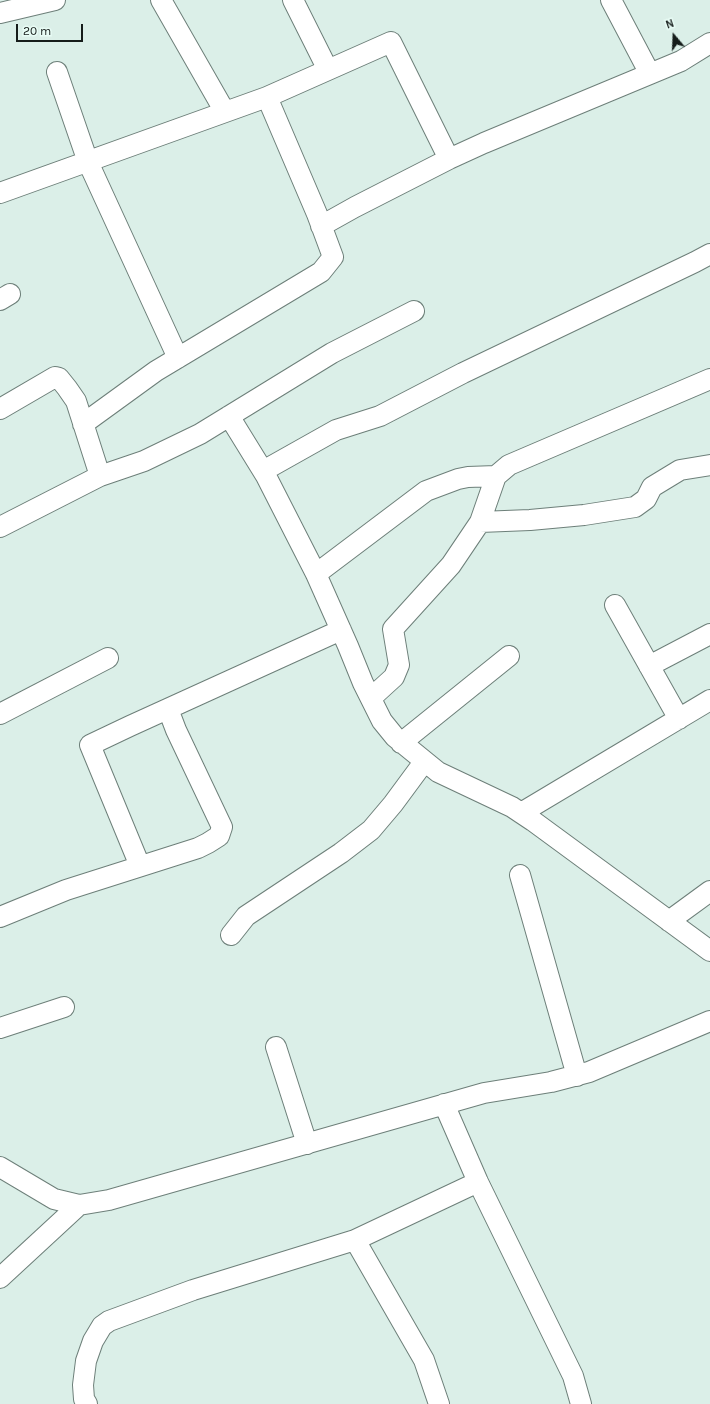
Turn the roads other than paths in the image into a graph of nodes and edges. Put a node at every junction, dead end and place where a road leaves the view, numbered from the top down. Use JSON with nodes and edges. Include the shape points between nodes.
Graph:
{"nodes":[{"id":1,"x":55,"y":0,"type":"edge"},
{"id":2,"x":161,"y":0,"type":"edge"},
{"id":3,"x":293,"y":0,"type":"edge"},
{"id":4,"x":611,"y":0,"type":"edge"},
{"id":5,"x":0,"y":13,"type":"edge"},
{"id":6,"x":710,"y":43,"type":"edge"},
{"id":7,"x":328,"y":70,"type":"junction"},
{"id":8,"x":57,"y":72,"type":"dead end"},
{"id":9,"x":650,"y":74,"type":"junction"},
{"id":10,"x":267,"y":97,"type":"junction"},
{"id":11,"x":225,"y":112,"type":"junction"},
{"id":12,"x":449,"y":159,"type":"junction"},
{"id":13,"x":88,"y":162,"type":"junction"},
{"id":14,"x":0,"y":193,"type":"edge"},
{"id":15,"x":321,"y":226,"type":"junction"},
{"id":16,"x":710,"y":254,"type":"edge"},
{"id":17,"x":414,"y":311,"type":"dead end"},
{"id":18,"x":178,"y":358,"type":"junction"},
{"id":19,"x":710,"y":379,"type":"edge"},
{"id":20,"x":0,"y":408,"type":"edge"},
{"id":21,"x":229,"y":416,"type":"junction"},
{"id":22,"x":83,"y":424,"type":"junction"},
{"id":23,"x":710,"y":465,"type":"edge"},
{"id":24,"x":263,"y":471,"type":"junction"},
{"id":25,"x":100,"y":476,"type":"junction"},
{"id":26,"x":496,"y":476,"type":"junction"},
{"id":27,"x":480,"y":522,"type":"junction"},
{"id":28,"x":0,"y":527,"type":"edge"},
{"id":29,"x":316,"y":574,"type":"junction"},
{"id":30,"x":615,"y":605,"type":"dead end"},
{"id":31,"x":341,"y":630,"type":"junction"},
{"id":32,"x":710,"y":634,"type":"edge"},
{"id":33,"x":509,"y":656,"type":"dead end"},
{"id":34,"x":108,"y":658,"type":"dead end"},
{"id":35,"x":649,"y":666,"type":"junction"},
{"id":36,"x":371,"y":698,"type":"junction"},
{"id":37,"x":710,"y":700,"type":"edge"},
{"id":38,"x":168,"y":709,"type":"junction"},
{"id":39,"x":0,"y":714,"type":"edge"},
{"id":40,"x":679,"y":719,"type":"junction"},
{"id":41,"x":402,"y":743,"type":"junction"},
{"id":42,"x":424,"y":762,"type":"junction"},
{"id":43,"x":521,"y":813,"type":"junction"},
{"id":44,"x":140,"y":866,"type":"junction"},
{"id":45,"x":520,"y":875,"type":"dead end"},
{"id":46,"x":710,"y":891,"type":"edge"},
{"id":47,"x":1,"y":911,"type":"edge"},
{"id":48,"x":669,"y":921,"type":"junction"},
{"id":49,"x":231,"y":935,"type":"dead end"},
{"id":50,"x":710,"y":951,"type":"edge"},
{"id":51,"x":64,"y":1007,"type":"dead end"},
{"id":52,"x":710,"y":1021,"type":"edge"},
{"id":53,"x":0,"y":1028,"type":"edge"},
{"id":54,"x":276,"y":1047,"type":"dead end"},
{"id":55,"x":576,"y":1076,"type":"junction"},
{"id":56,"x":444,"y":1104,"type":"junction"},
{"id":57,"x":307,"y":1144,"type":"junction"},
{"id":58,"x":0,"y":1167,"type":"edge"},
{"id":59,"x":478,"y":1182,"type":"junction"},
{"id":60,"x":79,"y":1204,"type":"junction"},
{"id":61,"x":355,"y":1240,"type":"junction"},
{"id":62,"x":0,"y":1278,"type":"edge"},
{"id":63,"x":87,"y":1404,"type":"edge"},
{"id":64,"x":439,"y":1404,"type":"edge"},
{"id":65,"x":581,"y":1404,"type":"edge"}],
"edges":[{"from":1,"to":5,"type":"street"},
{"from":2,"to":11,"type":"street"},
{"from":3,"to":7,"type":"street"},
{"from":4,"to":9,"type":"street"},
{"from":6,"to":9,"type":"street","via":[[681,61]]},
{"from":7,"to":10,"type":"street"},
{"from":7,"to":12,"type":"street","via":[[391,42]]},
{"from":8,"to":13,"type":"street"},
{"from":9,"to":12,"type":"street"},
{"from":10,"to":11,"type":"street"},
{"from":10,"to":15,"type":"street"},
{"from":11,"to":13,"type":"street"},
{"from":12,"to":15,"type":"street"},
{"from":13,"to":14,"type":"street"},
{"from":13,"to":18,"type":"street"},
{"from":15,"to":18,"type":"street","via":[[333,257],[321,272]]},
{"from":16,"to":24,"type":"street","via":[[380,416],[336,430]]},
{"from":17,"to":21,"type":"street","via":[[332,353]]},
{"from":18,"to":22,"type":"street"},
{"from":19,"to":26,"type":"street","via":[[509,465]]},
{"from":20,"to":22,"type":"street","via":[[55,377],[59,378],[76,401]]},
{"from":21,"to":24,"type":"street"},
{"from":21,"to":25,"type":"street","via":[[200,434],[144,462]]},
{"from":22,"to":25,"type":"street"},
{"from":23,"to":27,"type":"street","via":[[680,470],[652,487],[646,500],[635,507],[584,515]]},
{"from":24,"to":29,"type":"street"},
{"from":25,"to":28,"type":"street"},
{"from":26,"to":27,"type":"street"},
{"from":26,"to":29,"type":"street","via":[[458,479],[426,491]]},
{"from":27,"to":36,"type":"street","via":[[451,565],[393,629],[399,665],[394,677]]},
{"from":29,"to":31,"type":"street"},
{"from":30,"to":35,"type":"street"},
{"from":31,"to":36,"type":"street"},
{"from":31,"to":38,"type":"street"},
{"from":32,"to":35,"type":"street"},
{"from":33,"to":41,"type":"street"},
{"from":34,"to":39,"type":"street"},
{"from":35,"to":40,"type":"street"},
{"from":36,"to":41,"type":"street","via":[[382,721]]},
{"from":37,"to":40,"type":"street"},
{"from":38,"to":44,"type":"street","via":[[90,745]]},
{"from":38,"to":44,"type":"street","via":[[222,827],[218,836],[198,848]]},
{"from":40,"to":43,"type":"street"},
{"from":41,"to":42,"type":"street"},
{"from":42,"to":43,"type":"street","via":[[438,772]]},
{"from":42,"to":49,"type":"street","via":[[371,830],[246,916]]},
{"from":43,"to":48,"type":"street"},
{"from":44,"to":47,"type":"street"},
{"from":45,"to":55,"type":"street"},
{"from":46,"to":48,"type":"street"},
{"from":48,"to":50,"type":"street"},
{"from":51,"to":53,"type":"street"},
{"from":52,"to":55,"type":"street"},
{"from":54,"to":57,"type":"street"},
{"from":55,"to":56,"type":"street","via":[[484,1093]]},
{"from":56,"to":57,"type":"street"},
{"from":56,"to":59,"type":"street"},
{"from":57,"to":60,"type":"street","via":[[110,1200]]},
{"from":58,"to":60,"type":"street","via":[[54,1199]]},
{"from":59,"to":61,"type":"street"},
{"from":59,"to":65,"type":"street","via":[[573,1376]]},
{"from":60,"to":62,"type":"street"},
{"from":61,"to":63,"type":"street","via":[[193,1290],[109,1321],[102,1326],[93,1341],[86,1362],[83,1385]]},
{"from":61,"to":64,"type":"street","via":[[424,1360]]}]}
